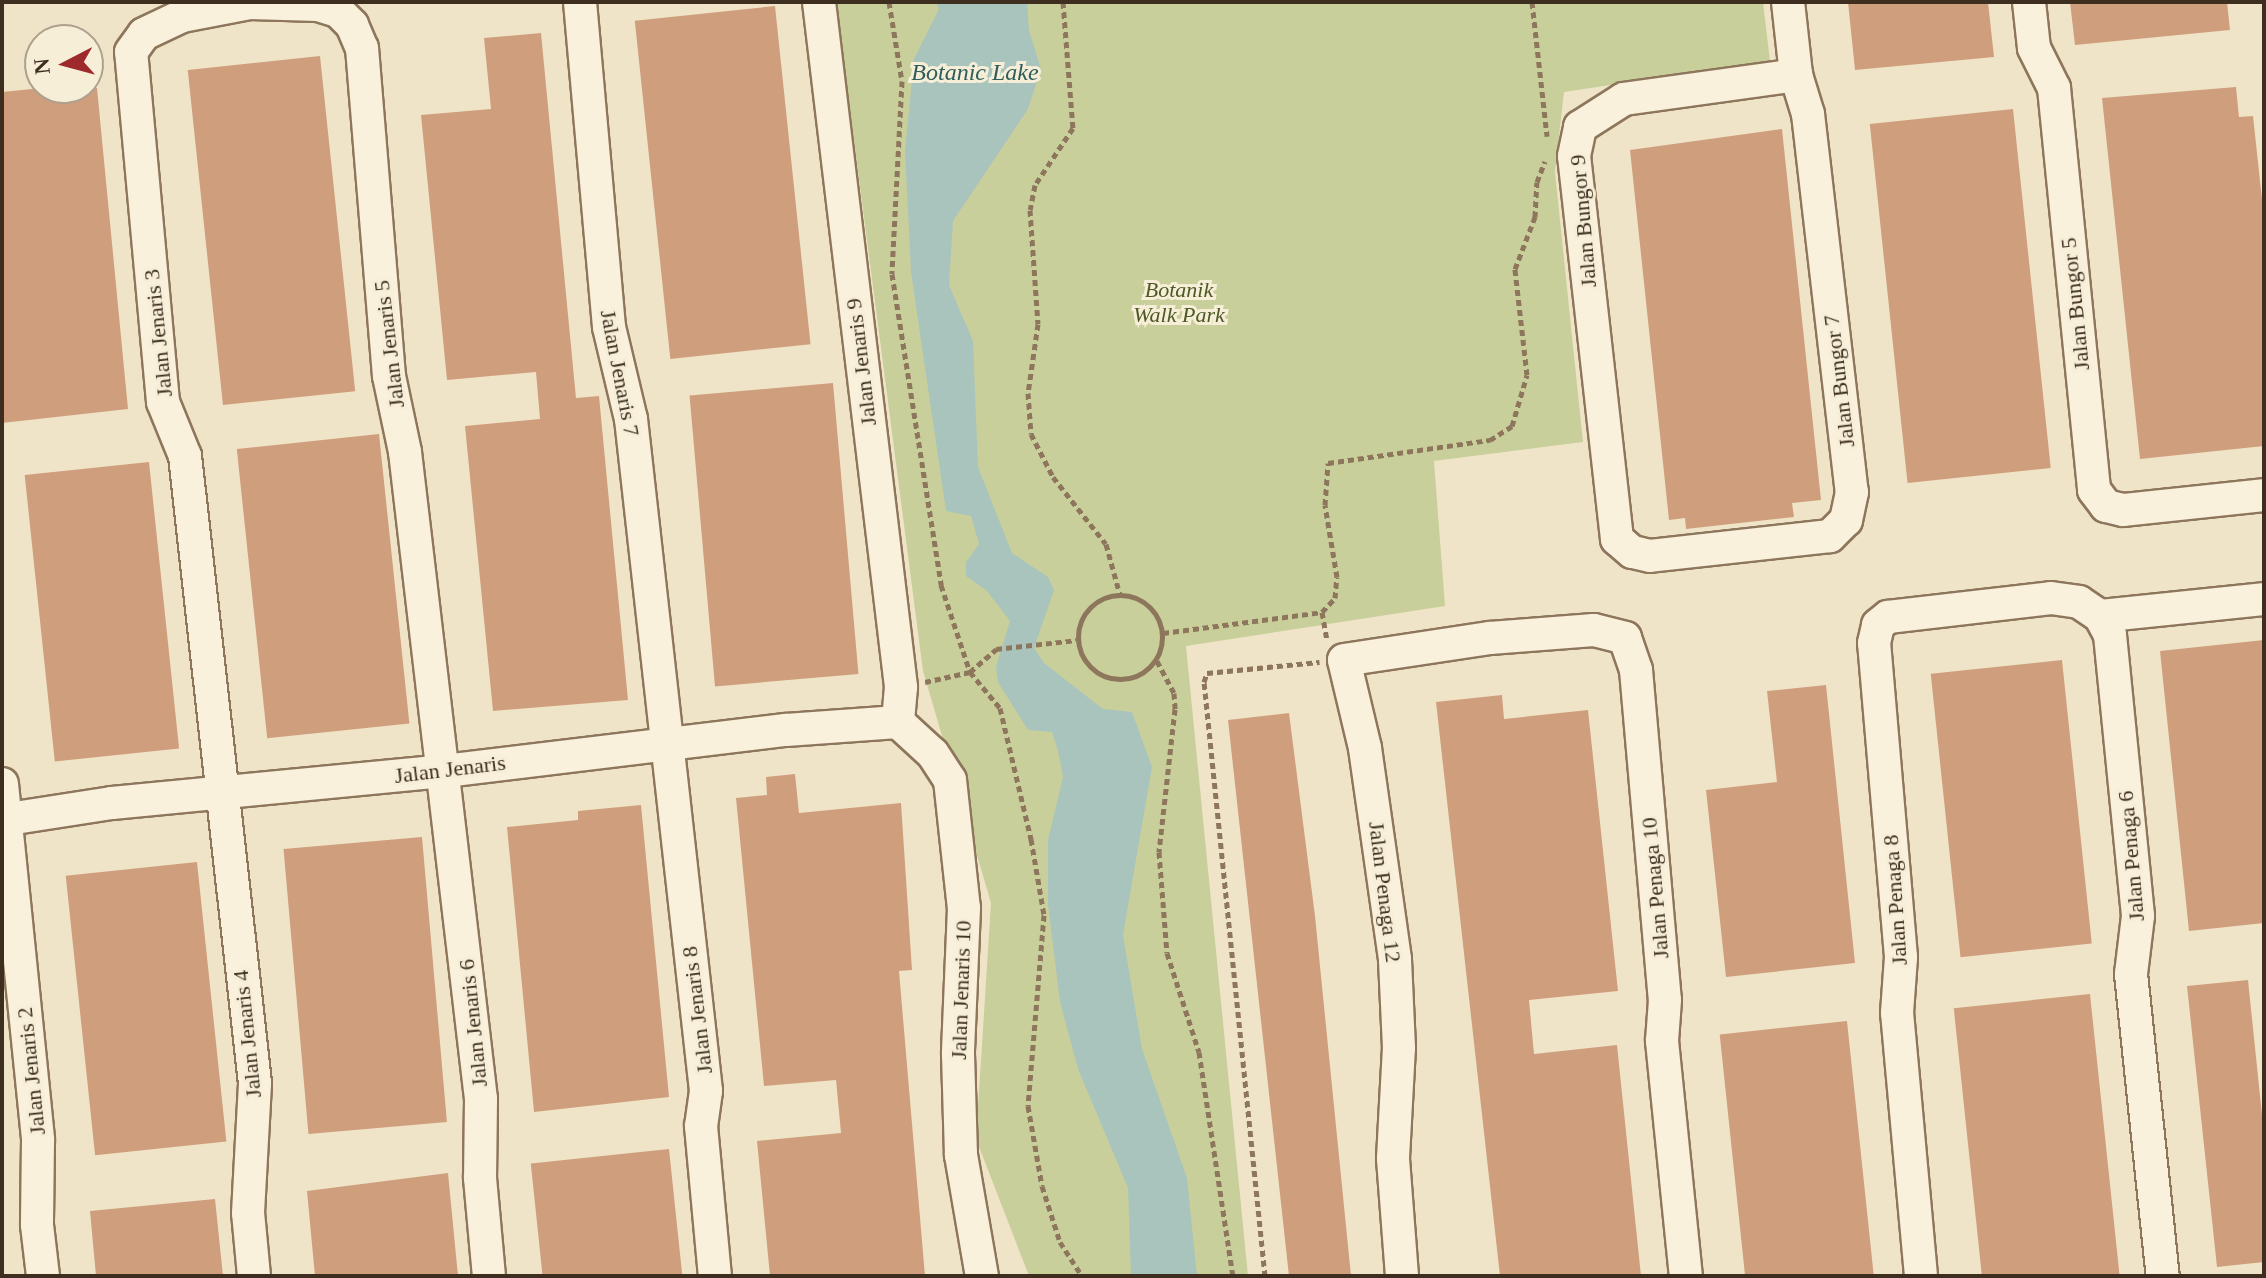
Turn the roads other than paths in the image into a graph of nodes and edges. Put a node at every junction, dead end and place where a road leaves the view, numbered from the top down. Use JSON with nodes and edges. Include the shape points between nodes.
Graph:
{"nodes":[{"id":1,"x":580,"y":2,"type":"edge"},
{"id":2,"x":819,"y":2,"type":"edge"},
{"id":3,"x":1788,"y":2,"type":"edge"},
{"id":4,"x":2029,"y":2,"type":"edge"},
{"id":5,"x":250,"y":3,"type":"edge"},
{"id":6,"x":1796,"y":75,"type":"junction"},
{"id":7,"x":2264,"y":495,"type":"edge"},
{"id":8,"x":1617,"y":539,"type":"joint"},
{"id":9,"x":2264,"y":599,"type":"edge"},
{"id":10,"x":2100,"y":616,"type":"junction"},
{"id":11,"x":1344,"y":660,"type":"joint"},
{"id":12,"x":898,"y":722,"type":"junction"},
{"id":13,"x":666,"y":744,"type":"junction"},
{"id":14,"x":445,"y":771,"type":"junction"},
{"id":15,"x":2,"y":784,"type":"edge"},
{"id":16,"x":218,"y":792,"type":"junction"},
{"id":17,"x":4,"y":819,"type":"edge"},
{"id":18,"x":43,"y":1276,"type":"edge"},
{"id":19,"x":254,"y":1276,"type":"edge"},
{"id":20,"x":489,"y":1276,"type":"edge"},
{"id":21,"x":715,"y":1276,"type":"edge"},
{"id":22,"x":982,"y":1276,"type":"edge"},
{"id":23,"x":1402,"y":1276,"type":"edge"},
{"id":24,"x":1686,"y":1276,"type":"edge"},
{"id":25,"x":1921,"y":1276,"type":"edge"},
{"id":26,"x":2163,"y":1276,"type":"edge"}],
"edges":[{"from":1,"to":13,"type":"street","name":"Jalan Jenaris 7","via":[[609,327],[631,419]]},
{"from":2,"to":12,"type":"street","name":"Jalan Jenaris 9","via":[[901,687]]},
{"from":3,"to":6,"type":"street","name":"Jalan Bungor 7"},
{"from":4,"to":7,"type":"street","name":"Jalan Bungor 5","via":[[2034,48],[2054,88],[2094,490],[2106,506],[2124,510]]},
{"from":5,"to":14,"type":"street","name":"Jalan Jenaris 5","via":[[318,5],[338,11],[352,25],[362,48],[389,376],[405,452]]},
{"from":5,"to":16,"type":"street","name":"Jalan Jenaris 3","via":[[182,16],[144,34],[131,52],[163,402],[185,456]]},
{"from":6,"to":8,"type":"street","name":"Jalan Bungor 9","via":[[1624,99],[1580,127],[1574,156]]},
{"from":6,"to":8,"type":"street","name":"Jalan Bungor 7","via":[[1808,114],[1852,492],[1846,520],[1830,536],[1650,556],[1632,552]]},
{"from":9,"to":10,"type":"street"},
{"from":10,"to":25,"type":"street","name":"Jalan Penaga 8","via":[[2079,602],[2051,598],[1888,617],[1878,625],[1874,643],[1901,957],[1897,1013]]},
{"from":10,"to":26,"type":"street","name":"Jalan Penaga 6","via":[[2110,635],[2137,900],[2131,974]]},
{"from":11,"to":23,"type":"street","name":"Jalan Penaga 12","via":[[1365,748],[1395,959],[1399,1048],[1393,1158]]},
{"from":11,"to":24,"type":"street","name":"Jalan Penaga 10","via":[[1490,638],[1594,630],[1625,638],[1634,652]]},
{"from":12,"to":13,"type":"street","name":"Jalan Jenaris"},
{"from":12,"to":22,"type":"street","name":"Jalan Jenaris 10","via":[[933,754],[950,780],[964,908],[958,1054],[961,1155]]},
{"from":13,"to":14,"type":"street","name":"Jalan Jenaris"},
{"from":13,"to":21,"type":"street","name":"Jalan Jenaris 8","via":[[706,1091],[701,1126]]},
{"from":14,"to":16,"type":"street","name":"Jalan Jenaris"},
{"from":14,"to":20,"type":"street","name":"Jalan Jenaris 6","via":[[481,1099],[480,1178]]},
{"from":15,"to":17,"type":"street","name":"Jalan Jenaris 2"},
{"from":16,"to":17,"type":"street","name":"Jalan Jenaris"},
{"from":16,"to":19,"type":"street","name":"Jalan Jenaris 4","via":[[255,1083],[248,1213]]},
{"from":17,"to":18,"type":"street","name":"Jalan Jenaris 2","via":[[38,1140],[37,1225]]}]}
